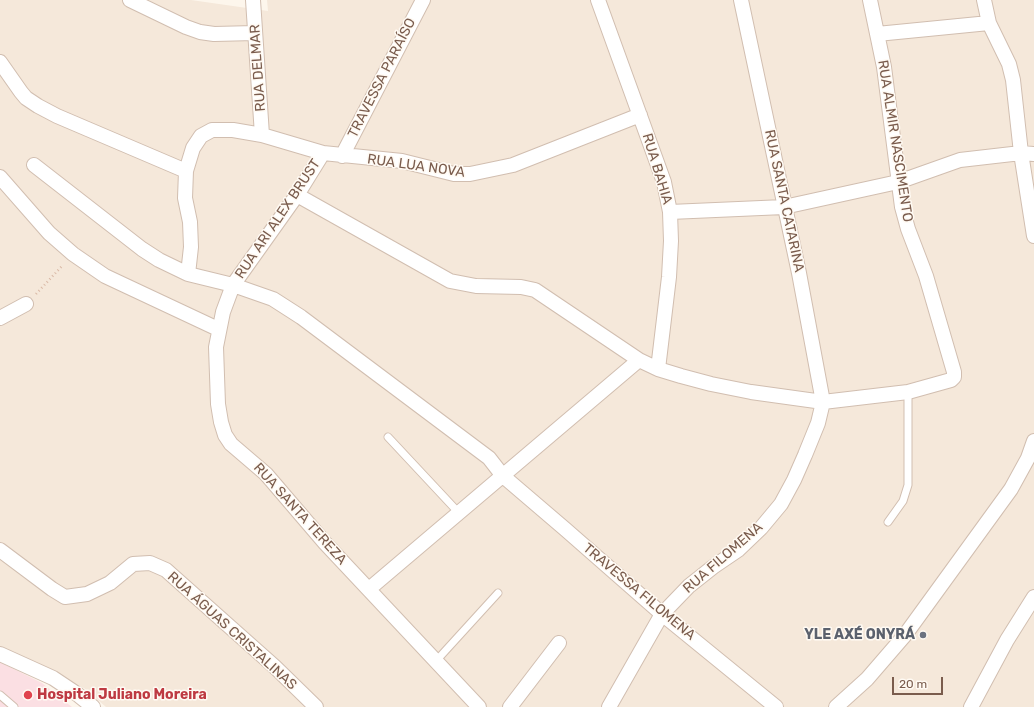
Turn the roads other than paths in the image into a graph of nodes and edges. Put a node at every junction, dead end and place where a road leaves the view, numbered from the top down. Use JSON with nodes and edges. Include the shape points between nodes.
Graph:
{"nodes":[{"id":1,"x":130,"y":0,"type":"edge"},
{"id":2,"x":253,"y":0,"type":"edge"},
{"id":3,"x":423,"y":0,"type":"edge"},
{"id":4,"x":598,"y":0,"type":"edge"},
{"id":5,"x":741,"y":0,"type":"edge"},
{"id":6,"x":870,"y":0,"type":"edge"},
{"id":7,"x":984,"y":0,"type":"edge"},
{"id":8,"x":989,"y":23,"type":"junction"},
{"id":9,"x":255,"y":33,"type":"junction"},
{"id":10,"x":877,"y":34,"type":"junction"},
{"id":11,"x":0,"y":62,"type":"edge"},
{"id":12,"x":640,"y":115,"type":"junction"},
{"id":13,"x":262,"y":135,"type":"junction"},
{"id":14,"x":323,"y":154,"type":"junction"},
{"id":15,"x":1027,"y":154,"type":"edge"},
{"id":16,"x":342,"y":156,"type":"junction"},
{"id":17,"x":34,"y":165,"type":"dead end"},
{"id":18,"x":186,"y":171,"type":"junction"},
{"id":19,"x":0,"y":177,"type":"edge"},
{"id":20,"x":898,"y":182,"type":"junction"},
{"id":21,"x":297,"y":195,"type":"junction"},
{"id":22,"x":784,"y":207,"type":"junction"},
{"id":23,"x":670,"y":212,"type":"junction"},
{"id":24,"x":1034,"y":236,"type":"edge"},
{"id":25,"x":188,"y":274,"type":"junction"},
{"id":26,"x":233,"y":285,"type":"junction"},
{"id":27,"x":26,"y":304,"type":"road end"},
{"id":28,"x":0,"y":318,"type":"edge"},
{"id":29,"x":218,"y":328,"type":"junction"},
{"id":30,"x":639,"y":360,"type":"junction"},
{"id":31,"x":658,"y":369,"type":"junction"},
{"id":32,"x":908,"y":392,"type":"junction"},
{"id":33,"x":823,"y":402,"type":"junction"},
{"id":34,"x":388,"y":437,"type":"dead end"},
{"id":35,"x":1034,"y":441,"type":"edge"},
{"id":36,"x":503,"y":476,"type":"junction"},
{"id":37,"x":459,"y":513,"type":"junction"},
{"id":38,"x":888,"y":522,"type":"dead end"},
{"id":39,"x":0,"y":550,"type":"edge"},
{"id":40,"x":369,"y":589,"type":"junction"},
{"id":41,"x":498,"y":593,"type":"dead end"},
{"id":42,"x":1034,"y":597,"type":"edge"},
{"id":43,"x":662,"y":614,"type":"junction"},
{"id":44,"x":559,"y":643,"type":"dead end"},
{"id":45,"x":0,"y":654,"type":"edge"},
{"id":46,"x":436,"y":661,"type":"junction"},
{"id":47,"x":0,"y":695,"type":"edge"},
{"id":48,"x":14,"y":707,"type":"edge"},
{"id":49,"x":93,"y":707,"type":"edge"},
{"id":50,"x":316,"y":707,"type":"edge"},
{"id":51,"x":479,"y":707,"type":"edge"},
{"id":52,"x":510,"y":707,"type":"edge"},
{"id":53,"x":609,"y":707,"type":"edge"},
{"id":54,"x":776,"y":707,"type":"edge"},
{"id":55,"x":836,"y":707,"type":"edge"},
{"id":56,"x":971,"y":707,"type":"edge"}],
"edges":[{"from":1,"to":9,"type":"street","via":[[200,32]]},
{"from":2,"to":9,"type":"street","name":"RUA DELMAR"},
{"from":3,"to":16,"type":"street","name":"TRAVESSA PARAÍSO"},
{"from":4,"to":12,"type":"street","name":"RUA BAHIA"},
{"from":5,"to":22,"type":"street","name":"RUA SANTA CATARINA"},
{"from":6,"to":10,"type":"street","name":"RUA ALMIR NASCIMENTO"},
{"from":7,"to":8,"type":"street"},
{"from":8,"to":10,"type":"street"},
{"from":8,"to":15,"type":"street","via":[[1009,64]]},
{"from":9,"to":13,"type":"street","name":"RUA DELMAR"},
{"from":10,"to":20,"type":"street","name":"RUA ALMIR NASCIMENTO","via":[[884,67]]},
{"from":11,"to":18,"type":"street","via":[[26,98],[38,106]]},
{"from":12,"to":16,"type":"street","name":"RUA LUA NOVA","via":[[513,165],[470,174],[454,174],[402,161]]},
{"from":12,"to":23,"type":"street","name":"RUA BAHIA","via":[[664,182]]},
{"from":13,"to":14,"type":"street","name":"RUA LUA NOVA"},
{"from":13,"to":18,"type":"street","name":"RUA LUA NOVA","via":[[233,130],[212,130],[201,136],[193,148]]},
{"from":14,"to":16,"type":"street","name":"RUA LUA NOVA"},
{"from":14,"to":21,"type":"street","name":"RUA ARI ALEX BRUST"},
{"from":15,"to":20,"type":"street","via":[[960,160]]},
{"from":15,"to":24,"type":"street"},
{"from":17,"to":25,"type":"street","name":"TRAVESSA FILOMENA","via":[[142,249]]},
{"from":18,"to":25,"type":"street","name":"RUA LUA NOVA","via":[[185,198],[190,222],[191,247]]},
{"from":19,"to":29,"type":"street","via":[[49,233],[73,254],[106,276]]},
{"from":20,"to":22,"type":"street"},
{"from":20,"to":32,"type":"street","name":"RUA ALMIR NASCIMENTO","via":[[908,229],[926,276],[954,372],[951,380]]},
{"from":21,"to":26,"type":"street","name":"RUA ARI ALEX BRUST"},
{"from":21,"to":30,"type":"street","via":[[450,281],[535,290]]},
{"from":22,"to":23,"type":"street"},
{"from":22,"to":33,"type":"street","name":"RUA SANTA CATARINA"},
{"from":23,"to":31,"type":"street","name":"RUA BAHIA","via":[[669,277]]},
{"from":25,"to":26,"type":"street","name":"TRAVESSA FILOMENA"},
{"from":26,"to":29,"type":"street","name":"RUA SANTA TEREZA"},
{"from":26,"to":36,"type":"street","name":"TRAVESSA FILOMENA","via":[[273,299],[301,317],[489,458]]},
{"from":27,"to":28,"type":"street"},
{"from":29,"to":40,"type":"street","name":"RUA SANTA TEREZA","via":[[218,404],[225,435],[231,444],[266,474],[325,543]]},
{"from":30,"to":31,"type":"street"},
{"from":30,"to":36,"type":"street"},
{"from":31,"to":33,"type":"street","via":[[751,392]]},
{"from":32,"to":33,"type":"street"},
{"from":32,"to":38,"type":"lane","via":[[908,485],[903,501]]},
{"from":33,"to":43,"type":"street","name":"RUA FILOMENA","via":[[805,456],[781,504],[743,545],[689,586]]},
{"from":34,"to":37,"type":"lane"},
{"from":35,"to":55,"type":"street","via":[[1011,489],[905,635],[867,680]]},
{"from":36,"to":37,"type":"street"},
{"from":36,"to":43,"type":"street","name":"TRAVESSA FILOMENA"},
{"from":37,"to":40,"type":"street"},
{"from":39,"to":50,"type":"street","name":"RUA ÁGUAS CRISTALINAS","via":[[65,597],[87,594],[110,583],[134,564],[150,563],[166,570]]},
{"from":40,"to":46,"type":"street","name":"RUA SANTA TEREZA"},
{"from":41,"to":46,"type":"lane"},
{"from":42,"to":56,"type":"street","via":[[1007,640]]},
{"from":43,"to":53,"type":"street","name":"RUA FILOMENA"},
{"from":43,"to":54,"type":"street","name":"TRAVESSA FILOMENA"},
{"from":44,"to":52,"type":"street"},
{"from":45,"to":49,"type":"street","via":[[53,678]]},
{"from":46,"to":51,"type":"street","name":"RUA SANTA TEREZA"},
{"from":47,"to":48,"type":"lane"}]}
